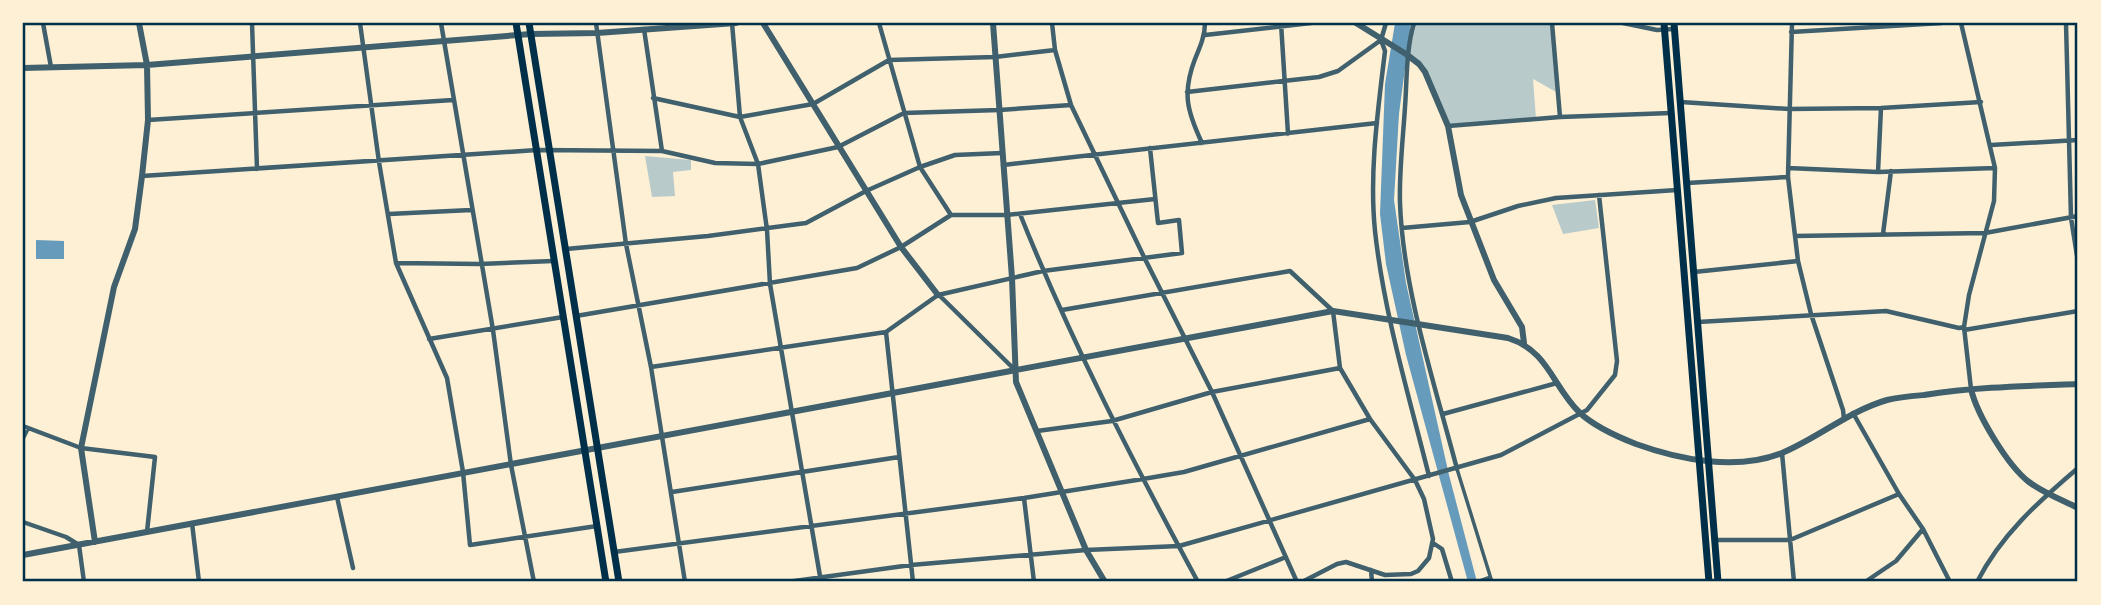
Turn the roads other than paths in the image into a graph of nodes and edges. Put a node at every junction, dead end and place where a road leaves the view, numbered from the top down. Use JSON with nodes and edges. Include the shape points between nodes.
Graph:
{"nodes":[{"id":1,"x":43,"y":23,"type":"edge"},
{"id":2,"x":139,"y":23,"type":"edge"},
{"id":3,"x":252,"y":23,"type":"edge"},
{"id":4,"x":360,"y":23,"type":"edge"},
{"id":5,"x":441,"y":23,"type":"edge"},
{"id":6,"x":516,"y":23,"type":"edge"},
{"id":7,"x":529,"y":23,"type":"edge"},
{"id":8,"x":596,"y":23,"type":"edge"},
{"id":9,"x":734,"y":23,"type":"edge"},
{"id":10,"x":763,"y":23,"type":"edge"},
{"id":11,"x":879,"y":23,"type":"edge"},
{"id":12,"x":993,"y":23,"type":"edge"},
{"id":13,"x":1052,"y":23,"type":"edge"},
{"id":14,"x":1205,"y":23,"type":"edge"},
{"id":15,"x":1311,"y":23,"type":"edge"},
{"id":16,"x":1356,"y":23,"type":"edge"},
{"id":17,"x":1387,"y":23,"type":"edge"},
{"id":18,"x":1414,"y":23,"type":"edge"},
{"id":19,"x":1552,"y":23,"type":"edge"},
{"id":20,"x":1623,"y":23,"type":"edge"},
{"id":21,"x":1792,"y":23,"type":"edge"},
{"id":22,"x":1942,"y":23,"type":"edge"},
{"id":23,"x":1961,"y":23,"type":"edge"},
{"id":24,"x":2066,"y":23,"type":"edge"},
{"id":25,"x":1281,"y":25,"type":"edge"},
{"id":26,"x":1664,"y":26,"type":"edge"},
{"id":27,"x":1674,"y":26,"type":"edge"},
{"id":28,"x":644,"y":28,"type":"junction"},
{"id":29,"x":1791,"y":32,"type":"junction"},
{"id":30,"x":597,"y":33,"type":"junction"},
{"id":31,"x":531,"y":34,"type":"junction"},
{"id":32,"x":518,"y":35,"type":"junction"},
{"id":33,"x":1205,"y":35,"type":"junction"},
{"id":34,"x":1381,"y":40,"type":"junction"},
{"id":35,"x":444,"y":42,"type":"junction"},
{"id":36,"x":364,"y":48,"type":"junction"},
{"id":37,"x":1055,"y":50,"type":"junction"},
{"id":38,"x":1407,"y":55,"type":"junction"},
{"id":39,"x":253,"y":56,"type":"junction"},
{"id":40,"x":995,"y":57,"type":"junction"},
{"id":41,"x":889,"y":60,"type":"junction"},
{"id":42,"x":147,"y":65,"type":"junction"},
{"id":43,"x":51,"y":67,"type":"junction"},
{"id":44,"x":23,"y":68,"type":"edge"},
{"id":45,"x":1286,"y":82,"type":"junction"},
{"id":46,"x":1186,"y":92,"type":"junction"},
{"id":47,"x":653,"y":98,"type":"junction"},
{"id":48,"x":453,"y":100,"type":"junction"},
{"id":49,"x":1680,"y":102,"type":"junction"},
{"id":50,"x":1981,"y":102,"type":"junction"},
{"id":51,"x":813,"y":104,"type":"junction"},
{"id":52,"x":1071,"y":105,"type":"junction"},
{"id":53,"x":371,"y":107,"type":"junction"},
{"id":54,"x":1881,"y":108,"type":"junction"},
{"id":55,"x":1789,"y":109,"type":"junction"},
{"id":56,"x":999,"y":110,"type":"junction"},
{"id":57,"x":904,"y":113,"type":"junction"},
{"id":58,"x":1671,"y":113,"type":"junction"},
{"id":59,"x":255,"y":114,"type":"junction"},
{"id":60,"x":740,"y":117,"type":"junction"},
{"id":61,"x":1560,"y":117,"type":"junction"},
{"id":62,"x":148,"y":120,"type":"junction"},
{"id":63,"x":1377,"y":122,"type":"junction"},
{"id":64,"x":1448,"y":125,"type":"junction"},
{"id":65,"x":1288,"y":134,"type":"junction"},
{"id":66,"x":2078,"y":140,"type":"edge"},
{"id":67,"x":2069,"y":141,"type":"junction"},
{"id":68,"x":1202,"y":143,"type":"junction"},
{"id":69,"x":1991,"y":145,"type":"junction"},
{"id":70,"x":838,"y":147,"type":"junction"},
{"id":71,"x":1150,"y":148,"type":"junction"},
{"id":72,"x":537,"y":150,"type":"junction"},
{"id":73,"x":549,"y":151,"type":"junction"},
{"id":74,"x":613,"y":151,"type":"junction"},
{"id":75,"x":662,"y":151,"type":"junction"},
{"id":76,"x":1002,"y":153,"type":"junction"},
{"id":77,"x":1094,"y":154,"type":"junction"},
{"id":78,"x":463,"y":156,"type":"junction"},
{"id":79,"x":379,"y":162,"type":"junction"},
{"id":80,"x":758,"y":164,"type":"junction"},
{"id":81,"x":1003,"y":164,"type":"junction"},
{"id":82,"x":920,"y":167,"type":"junction"},
{"id":83,"x":1788,"y":168,"type":"junction"},
{"id":84,"x":1995,"y":168,"type":"junction"},
{"id":85,"x":257,"y":169,"type":"junction"},
{"id":86,"x":1891,"y":171,"type":"junction"},
{"id":87,"x":1878,"y":172,"type":"junction"},
{"id":88,"x":142,"y":176,"type":"junction"},
{"id":89,"x":1788,"y":177,"type":"junction"},
{"id":90,"x":1686,"y":183,"type":"junction"},
{"id":91,"x":1677,"y":190,"type":"junction"},
{"id":92,"x":866,"y":191,"type":"junction"},
{"id":93,"x":1599,"y":195,"type":"junction"},
{"id":94,"x":1155,"y":199,"type":"junction"},
{"id":95,"x":1118,"y":203,"type":"junction"},
{"id":96,"x":471,"y":210,"type":"junction"},
{"id":97,"x":389,"y":214,"type":"junction"},
{"id":98,"x":1020,"y":214,"type":"junction"},
{"id":99,"x":951,"y":215,"type":"junction"},
{"id":100,"x":1006,"y":215,"type":"junction"},
{"id":101,"x":2078,"y":216,"type":"edge"},
{"id":102,"x":2071,"y":218,"type":"junction"},
{"id":103,"x":1470,"y":222,"type":"junction"},
{"id":104,"x":1402,"y":228,"type":"junction"},
{"id":105,"x":767,"y":230,"type":"junction"},
{"id":106,"x":1985,"y":233,"type":"junction"},
{"id":107,"x":1883,"y":234,"type":"junction"},
{"id":108,"x":1795,"y":236,"type":"junction"},
{"id":109,"x":626,"y":244,"type":"junction"},
{"id":110,"x":901,"y":247,"type":"junction"},
{"id":111,"x":565,"y":249,"type":"junction"},
{"id":112,"x":1144,"y":257,"type":"junction"},
{"id":113,"x":554,"y":261,"type":"junction"},
{"id":114,"x":1798,"y":261,"type":"junction"},
{"id":115,"x":396,"y":262,"type":"junction"},
{"id":116,"x":2078,"y":262,"type":"edge"},
{"id":117,"x":480,"y":264,"type":"junction"},
{"id":118,"x":1042,"y":271,"type":"junction"},
{"id":119,"x":1693,"y":272,"type":"junction"},
{"id":120,"x":1012,"y":278,"type":"junction"},
{"id":121,"x":770,"y":284,"type":"junction"},
{"id":122,"x":1162,"y":292,"type":"junction"},
{"id":123,"x":938,"y":295,"type":"junction"},
{"id":124,"x":640,"y":306,"type":"junction"},
{"id":125,"x":1062,"y":310,"type":"junction"},
{"id":126,"x":1333,"y":311,"type":"junction"},
{"id":127,"x":2078,"y":311,"type":"edge"},
{"id":128,"x":1811,"y":314,"type":"junction"},
{"id":129,"x":575,"y":316,"type":"junction"},
{"id":130,"x":564,"y":317,"type":"junction"},
{"id":131,"x":1392,"y":320,"type":"junction"},
{"id":132,"x":1697,"y":322,"type":"junction"},
{"id":133,"x":1419,"y":324,"type":"junction"},
{"id":134,"x":1964,"y":328,"type":"junction"},
{"id":135,"x":493,"y":330,"type":"junction"},
{"id":136,"x":886,"y":332,"type":"junction"},
{"id":137,"x":429,"y":339,"type":"junction"},
{"id":138,"x":1187,"y":339,"type":"junction"},
{"id":139,"x":1524,"y":343,"type":"junction"},
{"id":140,"x":780,"y":346,"type":"junction"},
{"id":141,"x":1082,"y":359,"type":"junction"},
{"id":142,"x":651,"y":367,"type":"junction"},
{"id":143,"x":1340,"y":368,"type":"junction"},
{"id":144,"x":1016,"y":370,"type":"junction"},
{"id":145,"x":1558,"y":383,"type":"junction"},
{"id":146,"x":2078,"y":384,"type":"edge"},
{"id":147,"x":1971,"y":389,"type":"junction"},
{"id":148,"x":892,"y":392,"type":"junction"},
{"id":149,"x":1212,"y":392,"type":"junction"},
{"id":150,"x":791,"y":413,"type":"junction"},
{"id":151,"x":1580,"y":413,"type":"junction"},
{"id":152,"x":1853,"y":413,"type":"junction"},
{"id":153,"x":1443,"y":414,"type":"junction"},
{"id":154,"x":1370,"y":419,"type":"junction"},
{"id":155,"x":1844,"y":419,"type":"junction"},
{"id":156,"x":1112,"y":421,"type":"junction"},
{"id":157,"x":26,"y":427,"type":"edge"},
{"id":158,"x":1036,"y":431,"type":"junction"},
{"id":159,"x":663,"y":435,"type":"junction"},
{"id":160,"x":23,"y":438,"type":"edge"},
{"id":161,"x":81,"y":448,"type":"junction"},
{"id":162,"x":596,"y":448,"type":"junction"},
{"id":163,"x":585,"y":450,"type":"junction"},
{"id":164,"x":1782,"y":453,"type":"junction"},
{"id":165,"x":1241,"y":455,"type":"junction"},
{"id":166,"x":899,"y":457,"type":"junction"},
{"id":167,"x":1698,"y":461,"type":"junction"},
{"id":168,"x":1708,"y":461,"type":"junction"},
{"id":169,"x":511,"y":465,"type":"junction"},
{"id":170,"x":2078,"y":468,"type":"edge"},
{"id":171,"x":1456,"y":469,"type":"junction"},
{"id":172,"x":463,"y":472,"type":"junction"},
{"id":173,"x":802,"y":472,"type":"junction"},
{"id":174,"x":1430,"y":476,"type":"junction"},
{"id":175,"x":1143,"y":480,"type":"junction"},
{"id":176,"x":1415,"y":480,"type":"junction"},
{"id":177,"x":672,"y":492,"type":"junction"},
{"id":178,"x":1062,"y":493,"type":"junction"},
{"id":179,"x":2049,"y":493,"type":"junction"},
{"id":180,"x":1899,"y":494,"type":"junction"},
{"id":181,"x":337,"y":496,"type":"junction"},
{"id":182,"x":1024,"y":498,"type":"junction"},
{"id":183,"x":2078,"y":508,"type":"edge"},
{"id":184,"x":906,"y":514,"type":"junction"},
{"id":185,"x":1269,"y":520,"type":"junction"},
{"id":186,"x":23,"y":522,"type":"edge"},
{"id":187,"x":192,"y":522,"type":"junction"},
{"id":188,"x":597,"y":526,"type":"junction"},
{"id":189,"x":811,"y":526,"type":"junction"},
{"id":190,"x":1923,"y":529,"type":"junction"},
{"id":191,"x":147,"y":532,"type":"junction"},
{"id":192,"x":526,"y":537,"type":"junction"},
{"id":193,"x":1714,"y":540,"type":"junction"},
{"id":194,"x":1790,"y":540,"type":"junction"},
{"id":195,"x":95,"y":542,"type":"junction"},
{"id":196,"x":1433,"y":543,"type":"junction"},
{"id":197,"x":680,"y":544,"type":"junction"},
{"id":198,"x":79,"y":545,"type":"junction"},
{"id":199,"x":1179,"y":546,"type":"junction"},
{"id":200,"x":1086,"y":550,"type":"junction"},
{"id":201,"x":614,"y":552,"type":"junction"},
{"id":202,"x":23,"y":555,"type":"edge"},
{"id":203,"x":1030,"y":555,"type":"junction"},
{"id":204,"x":1286,"y":557,"type":"junction"},
{"id":205,"x":911,"y":565,"type":"junction"},
{"id":206,"x":353,"y":568,"type":"dead end"},
{"id":207,"x":1371,"y":570,"type":"junction"},
{"id":208,"x":1489,"y":579,"type":"edge"},
{"id":209,"x":820,"y":580,"type":"edge"},
{"id":210,"x":84,"y":582,"type":"edge"},
{"id":211,"x":199,"y":582,"type":"edge"},
{"id":212,"x":534,"y":582,"type":"edge"},
{"id":213,"x":606,"y":582,"type":"edge"},
{"id":214,"x":619,"y":582,"type":"edge"},
{"id":215,"x":685,"y":582,"type":"edge"},
{"id":216,"x":787,"y":582,"type":"edge"},
{"id":217,"x":913,"y":582,"type":"edge"},
{"id":218,"x":1034,"y":582,"type":"edge"},
{"id":219,"x":1105,"y":582,"type":"edge"},
{"id":220,"x":1198,"y":582,"type":"edge"},
{"id":221,"x":1224,"y":582,"type":"edge"},
{"id":222,"x":1299,"y":582,"type":"edge"},
{"id":223,"x":1373,"y":582,"type":"edge"},
{"id":224,"x":1452,"y":582,"type":"edge"},
{"id":225,"x":1477,"y":582,"type":"edge"},
{"id":226,"x":1709,"y":582,"type":"edge"},
{"id":227,"x":1718,"y":582,"type":"edge"},
{"id":228,"x":1794,"y":582,"type":"edge"},
{"id":229,"x":1865,"y":582,"type":"edge"},
{"id":230,"x":1950,"y":582,"type":"edge"},
{"id":231,"x":1977,"y":582,"type":"edge"}],
"edges":[{"from":1,"to":43,"type":"street"},
{"from":2,"to":42,"type":"street"},
{"from":3,"to":39,"type":"street"},
{"from":4,"to":36,"type":"street"},
{"from":5,"to":35,"type":"street"},
{"from":6,"to":32,"type":"main road"},
{"from":7,"to":31,"type":"main road"},
{"from":8,"to":30,"type":"street"},
{"from":9,"to":28,"type":"street"},
{"from":9,"to":60,"type":"street"},
{"from":10,"to":51,"type":"street"},
{"from":11,"to":41,"type":"street"},
{"from":12,"to":40,"type":"street"},
{"from":13,"to":37,"type":"street"},
{"from":14,"to":33,"type":"street"},
{"from":15,"to":25,"type":"street"},
{"from":16,"to":34,"type":"street"},
{"from":17,"to":34,"type":"street"},
{"from":18,"to":38,"type":"street"},
{"from":19,"to":61,"type":"street"},
{"from":20,"to":26,"type":"street"},
{"from":21,"to":29,"type":"street"},
{"from":22,"to":29,"type":"street"},
{"from":23,"to":50,"type":"street"},
{"from":24,"to":67,"type":"street"},
{"from":25,"to":33,"type":"street"},
{"from":25,"to":45,"type":"street"},
{"from":26,"to":27,"type":"street"},
{"from":26,"to":58,"type":"main road"},
{"from":27,"to":49,"type":"main road"},
{"from":28,"to":30,"type":"street"},
{"from":28,"to":47,"type":"street"},
{"from":29,"to":55,"type":"street"},
{"from":30,"to":31,"type":"street"},
{"from":30,"to":74,"type":"street"},
{"from":31,"to":32,"type":"street"},
{"from":31,"to":73,"type":"main road"},
{"from":32,"to":35,"type":"street"},
{"from":32,"to":72,"type":"main road"},
{"from":33,"to":46,"type":"street"},
{"from":34,"to":38,"type":"street"},
{"from":34,"to":45,"type":"street","via":[[1338,71]]},
{"from":34,"to":63,"type":"street","via":[[1385,51]]},
{"from":35,"to":36,"type":"street"},
{"from":35,"to":48,"type":"street"},
{"from":36,"to":39,"type":"street"},
{"from":36,"to":53,"type":"street"},
{"from":37,"to":40,"type":"street"},
{"from":37,"to":52,"type":"street"},
{"from":38,"to":64,"type":"street","via":[[1425,72]]},
{"from":38,"to":104,"type":"street"},
{"from":39,"to":42,"type":"street"},
{"from":39,"to":59,"type":"street"},
{"from":40,"to":41,"type":"street"},
{"from":40,"to":56,"type":"street"},
{"from":41,"to":51,"type":"street"},
{"from":41,"to":57,"type":"street"},
{"from":42,"to":43,"type":"street"},
{"from":42,"to":62,"type":"street"},
{"from":43,"to":44,"type":"street"},
{"from":45,"to":46,"type":"street"},
{"from":45,"to":65,"type":"street"},
{"from":46,"to":68,"type":"street","via":[[1189,117]]},
{"from":47,"to":60,"type":"street"},
{"from":47,"to":75,"type":"street"},
{"from":48,"to":53,"type":"street"},
{"from":48,"to":78,"type":"street"},
{"from":49,"to":55,"type":"street"},
{"from":49,"to":90,"type":"main road"},
{"from":50,"to":54,"type":"street"},
{"from":50,"to":69,"type":"street"},
{"from":51,"to":60,"type":"street"},
{"from":51,"to":70,"type":"street"},
{"from":52,"to":56,"type":"street"},
{"from":52,"to":77,"type":"street"},
{"from":53,"to":59,"type":"street"},
{"from":53,"to":79,"type":"street"},
{"from":54,"to":55,"type":"street"},
{"from":54,"to":87,"type":"street"},
{"from":55,"to":83,"type":"street"},
{"from":56,"to":57,"type":"street"},
{"from":56,"to":76,"type":"street"},
{"from":57,"to":70,"type":"street"},
{"from":57,"to":82,"type":"street"},
{"from":58,"to":61,"type":"street"},
{"from":58,"to":91,"type":"main road"},
{"from":59,"to":62,"type":"street"},
{"from":59,"to":85,"type":"street"},
{"from":60,"to":80,"type":"street"},
{"from":61,"to":64,"type":"street"},
{"from":62,"to":88,"type":"street"},
{"from":63,"to":65,"type":"street"},
{"from":63,"to":131,"type":"street","via":[[1375,231]]},
{"from":64,"to":103,"type":"street"},
{"from":65,"to":68,"type":"street"},
{"from":66,"to":67,"type":"street"},
{"from":67,"to":69,"type":"street"},
{"from":67,"to":102,"type":"street"},
{"from":68,"to":71,"type":"street"},
{"from":69,"to":84,"type":"street"},
{"from":70,"to":80,"type":"street"},
{"from":70,"to":92,"type":"street"},
{"from":71,"to":77,"type":"street"},
{"from":71,"to":94,"type":"street"},
{"from":72,"to":73,"type":"street"},
{"from":72,"to":78,"type":"street"},
{"from":72,"to":113,"type":"main road"},
{"from":73,"to":74,"type":"street"},
{"from":73,"to":111,"type":"main road"},
{"from":74,"to":75,"type":"street"},
{"from":74,"to":109,"type":"street"},
{"from":75,"to":80,"type":"street","via":[[715,163]]},
{"from":76,"to":81,"type":"street"},
{"from":76,"to":82,"type":"street","via":[[955,155]]},
{"from":77,"to":81,"type":"street"},
{"from":77,"to":95,"type":"street"},
{"from":78,"to":79,"type":"street"},
{"from":78,"to":96,"type":"street"},
{"from":79,"to":85,"type":"street"},
{"from":79,"to":97,"type":"street"},
{"from":80,"to":105,"type":"street"},
{"from":81,"to":100,"type":"street"},
{"from":82,"to":92,"type":"street"},
{"from":82,"to":99,"type":"street"},
{"from":83,"to":87,"type":"street"},
{"from":83,"to":89,"type":"street"},
{"from":84,"to":86,"type":"street"},
{"from":84,"to":106,"type":"street","via":[[1994,201]]},
{"from":85,"to":88,"type":"street"},
{"from":86,"to":87,"type":"street"},
{"from":86,"to":107,"type":"street"},
{"from":88,"to":161,"type":"street","via":[[135,229],[114,288]]},
{"from":89,"to":90,"type":"street"},
{"from":89,"to":108,"type":"street"},
{"from":90,"to":119,"type":"main road"},
{"from":91,"to":93,"type":"street"},
{"from":91,"to":167,"type":"main road"},
{"from":92,"to":105,"type":"street","via":[[806,223]]},
{"from":92,"to":110,"type":"street"},
{"from":93,"to":103,"type":"street","via":[[1556,198]]},
{"from":93,"to":151,"type":"street","via":[[1617,361],[1608,385],[1593,405]]},
{"from":94,"to":95,"type":"street"},
{"from":94,"to":112,"type":"street","via":[[1158,223],[1179,220],[1182,253]]},
{"from":95,"to":98,"type":"street"},
{"from":95,"to":112,"type":"street"},
{"from":96,"to":97,"type":"street"},
{"from":96,"to":117,"type":"street"},
{"from":97,"to":115,"type":"street"},
{"from":98,"to":100,"type":"street"},
{"from":98,"to":118,"type":"street"},
{"from":99,"to":100,"type":"street"},
{"from":99,"to":110,"type":"street"},
{"from":100,"to":120,"type":"street"},
{"from":101,"to":102,"type":"street"},
{"from":102,"to":106,"type":"street"},
{"from":102,"to":116,"type":"street"},
{"from":103,"to":104,"type":"street"},
{"from":103,"to":139,"type":"street","via":[[1494,280],[1522,327]]},
{"from":104,"to":133,"type":"street"},
{"from":105,"to":109,"type":"street"},
{"from":105,"to":121,"type":"street"},
{"from":106,"to":107,"type":"street"},
{"from":106,"to":134,"type":"street"},
{"from":107,"to":108,"type":"street"},
{"from":108,"to":114,"type":"street"},
{"from":109,"to":111,"type":"street"},
{"from":109,"to":124,"type":"street"},
{"from":110,"to":121,"type":"street","via":[[858,268]]},
{"from":110,"to":123,"type":"street"},
{"from":111,"to":129,"type":"main road"},
{"from":112,"to":118,"type":"street"},
{"from":112,"to":122,"type":"street"},
{"from":113,"to":117,"type":"street"},
{"from":113,"to":130,"type":"main road"},
{"from":114,"to":119,"type":"street"},
{"from":114,"to":128,"type":"street"},
{"from":115,"to":117,"type":"street"},
{"from":115,"to":137,"type":"street"},
{"from":117,"to":135,"type":"street"},
{"from":118,"to":120,"type":"street"},
{"from":118,"to":125,"type":"street"},
{"from":119,"to":132,"type":"main road"},
{"from":120,"to":123,"type":"street"},
{"from":120,"to":144,"type":"street"},
{"from":121,"to":124,"type":"street"},
{"from":121,"to":140,"type":"street"},
{"from":122,"to":125,"type":"street"},
{"from":122,"to":126,"type":"street","via":[[1290,271]]},
{"from":122,"to":138,"type":"street"},
{"from":123,"to":136,"type":"street"},
{"from":123,"to":144,"type":"street"},
{"from":124,"to":129,"type":"street"},
{"from":124,"to":142,"type":"street"},
{"from":125,"to":141,"type":"street"},
{"from":126,"to":131,"type":"street"},
{"from":126,"to":138,"type":"street"},
{"from":126,"to":143,"type":"street"},
{"from":127,"to":134,"type":"street"},
{"from":128,"to":132,"type":"street"},
{"from":128,"to":134,"type":"street","via":[[1886,311]]},
{"from":128,"to":155,"type":"street"},
{"from":129,"to":162,"type":"main road"},
{"from":130,"to":135,"type":"street"},
{"from":130,"to":163,"type":"main road"},
{"from":131,"to":133,"type":"street"},
{"from":131,"to":174,"type":"street"},
{"from":132,"to":168,"type":"main road"},
{"from":133,"to":139,"type":"street"},
{"from":133,"to":153,"type":"street"},
{"from":134,"to":147,"type":"street"},
{"from":135,"to":137,"type":"street"},
{"from":135,"to":169,"type":"street"},
{"from":136,"to":140,"type":"street"},
{"from":136,"to":148,"type":"street"},
{"from":137,"to":172,"type":"street","via":[[447,378]]},
{"from":138,"to":141,"type":"street"},
{"from":138,"to":149,"type":"street"},
{"from":139,"to":145,"type":"street"},
{"from":140,"to":142,"type":"street"},
{"from":140,"to":150,"type":"street"},
{"from":141,"to":144,"type":"street"},
{"from":141,"to":156,"type":"street"},
{"from":142,"to":159,"type":"street"},
{"from":143,"to":149,"type":"street"},
{"from":143,"to":154,"type":"street"},
{"from":144,"to":148,"type":"street"},
{"from":144,"to":158,"type":"street","via":[[1016,382]]},
{"from":145,"to":151,"type":"street"},
{"from":145,"to":153,"type":"street"},
{"from":146,"to":147,"type":"street"},
{"from":147,"to":152,"type":"street","via":[[1888,400]]},
{"from":147,"to":179,"type":"street","via":[[1974,403],[2011,465]]},
{"from":148,"to":150,"type":"street"},
{"from":148,"to":166,"type":"street"},
{"from":149,"to":156,"type":"street"},
{"from":149,"to":165,"type":"street"},
{"from":150,"to":159,"type":"street"},
{"from":150,"to":173,"type":"street"},
{"from":151,"to":167,"type":"street","via":[[1636,444]]},
{"from":151,"to":171,"type":"street","via":[[1501,455]]},
{"from":152,"to":155,"type":"street"},
{"from":152,"to":180,"type":"street"},
{"from":153,"to":171,"type":"street"},
{"from":154,"to":165,"type":"street"},
{"from":154,"to":176,"type":"street"},
{"from":155,"to":164,"type":"street"},
{"from":156,"to":158,"type":"street"},
{"from":156,"to":175,"type":"street"},
{"from":157,"to":160,"type":"street"},
{"from":157,"to":161,"type":"street"},
{"from":158,"to":178,"type":"street"},
{"from":159,"to":162,"type":"street"},
{"from":159,"to":177,"type":"street"},
{"from":161,"to":191,"type":"street","via":[[155,457]]},
{"from":161,"to":195,"type":"street"},
{"from":162,"to":163,"type":"street"},
{"from":162,"to":201,"type":"main road"},
{"from":163,"to":169,"type":"street"},
{"from":163,"to":188,"type":"main road"},
{"from":164,"to":168,"type":"street","via":[[1754,461]]},
{"from":164,"to":194,"type":"street"},
{"from":165,"to":175,"type":"street"},
{"from":165,"to":185,"type":"street"},
{"from":166,"to":173,"type":"street"},
{"from":166,"to":184,"type":"street"},
{"from":167,"to":168,"type":"street"},
{"from":167,"to":226,"type":"main road"},
{"from":168,"to":193,"type":"main road"},
{"from":169,"to":172,"type":"street"},
{"from":169,"to":192,"type":"street"},
{"from":170,"to":179,"type":"street"},
{"from":171,"to":174,"type":"street"},
{"from":171,"to":208,"type":"street"},
{"from":172,"to":181,"type":"street"},
{"from":172,"to":192,"type":"street","via":[[470,545]]},
{"from":173,"to":177,"type":"street"},
{"from":173,"to":189,"type":"street"},
{"from":174,"to":176,"type":"street"},
{"from":175,"to":178,"type":"street"},
{"from":175,"to":199,"type":"street"},
{"from":176,"to":185,"type":"street"},
{"from":176,"to":196,"type":"street"},
{"from":177,"to":197,"type":"street"},
{"from":178,"to":182,"type":"street"},
{"from":178,"to":200,"type":"street"},
{"from":179,"to":183,"type":"street"},
{"from":179,"to":231,"type":"street","via":[[2004,538]]},
{"from":180,"to":190,"type":"street"},
{"from":180,"to":194,"type":"street"},
{"from":181,"to":187,"type":"street"},
{"from":181,"to":206,"type":"street"},
{"from":182,"to":184,"type":"street"},
{"from":182,"to":203,"type":"street"},
{"from":184,"to":189,"type":"street"},
{"from":184,"to":205,"type":"street"},
{"from":185,"to":199,"type":"street"},
{"from":185,"to":204,"type":"street"},
{"from":186,"to":198,"type":"street"},
{"from":187,"to":191,"type":"street"},
{"from":187,"to":211,"type":"street"},
{"from":188,"to":192,"type":"street"},
{"from":188,"to":213,"type":"main road"},
{"from":189,"to":197,"type":"street"},
{"from":189,"to":209,"type":"street"},
{"from":190,"to":229,"type":"street","via":[[1896,561]]},
{"from":190,"to":230,"type":"street"},
{"from":191,"to":195,"type":"street"},
{"from":192,"to":212,"type":"street"},
{"from":193,"to":194,"type":"street"},
{"from":193,"to":227,"type":"main road"},
{"from":194,"to":228,"type":"street"},
{"from":195,"to":198,"type":"street"},
{"from":196,"to":207,"type":"street","via":[[1429,558],[1418,571],[1395,576]]},
{"from":196,"to":224,"type":"street","via":[[1442,549]]},
{"from":197,"to":201,"type":"street"},
{"from":197,"to":215,"type":"street"},
{"from":198,"to":202,"type":"street"},
{"from":198,"to":210,"type":"street"},
{"from":199,"to":200,"type":"street"},
{"from":199,"to":220,"type":"street"},
{"from":200,"to":203,"type":"street"},
{"from":200,"to":219,"type":"street"},
{"from":201,"to":214,"type":"main road"},
{"from":203,"to":205,"type":"street"},
{"from":203,"to":218,"type":"street"},
{"from":204,"to":221,"type":"street"},
{"from":204,"to":222,"type":"street"},
{"from":205,"to":209,"type":"street"},
{"from":205,"to":217,"type":"street"},
{"from":207,"to":222,"type":"street","via":[[1346,562]]},
{"from":207,"to":223,"type":"street"},
{"from":208,"to":225,"type":"street"},
{"from":209,"to":216,"type":"street"}]}
